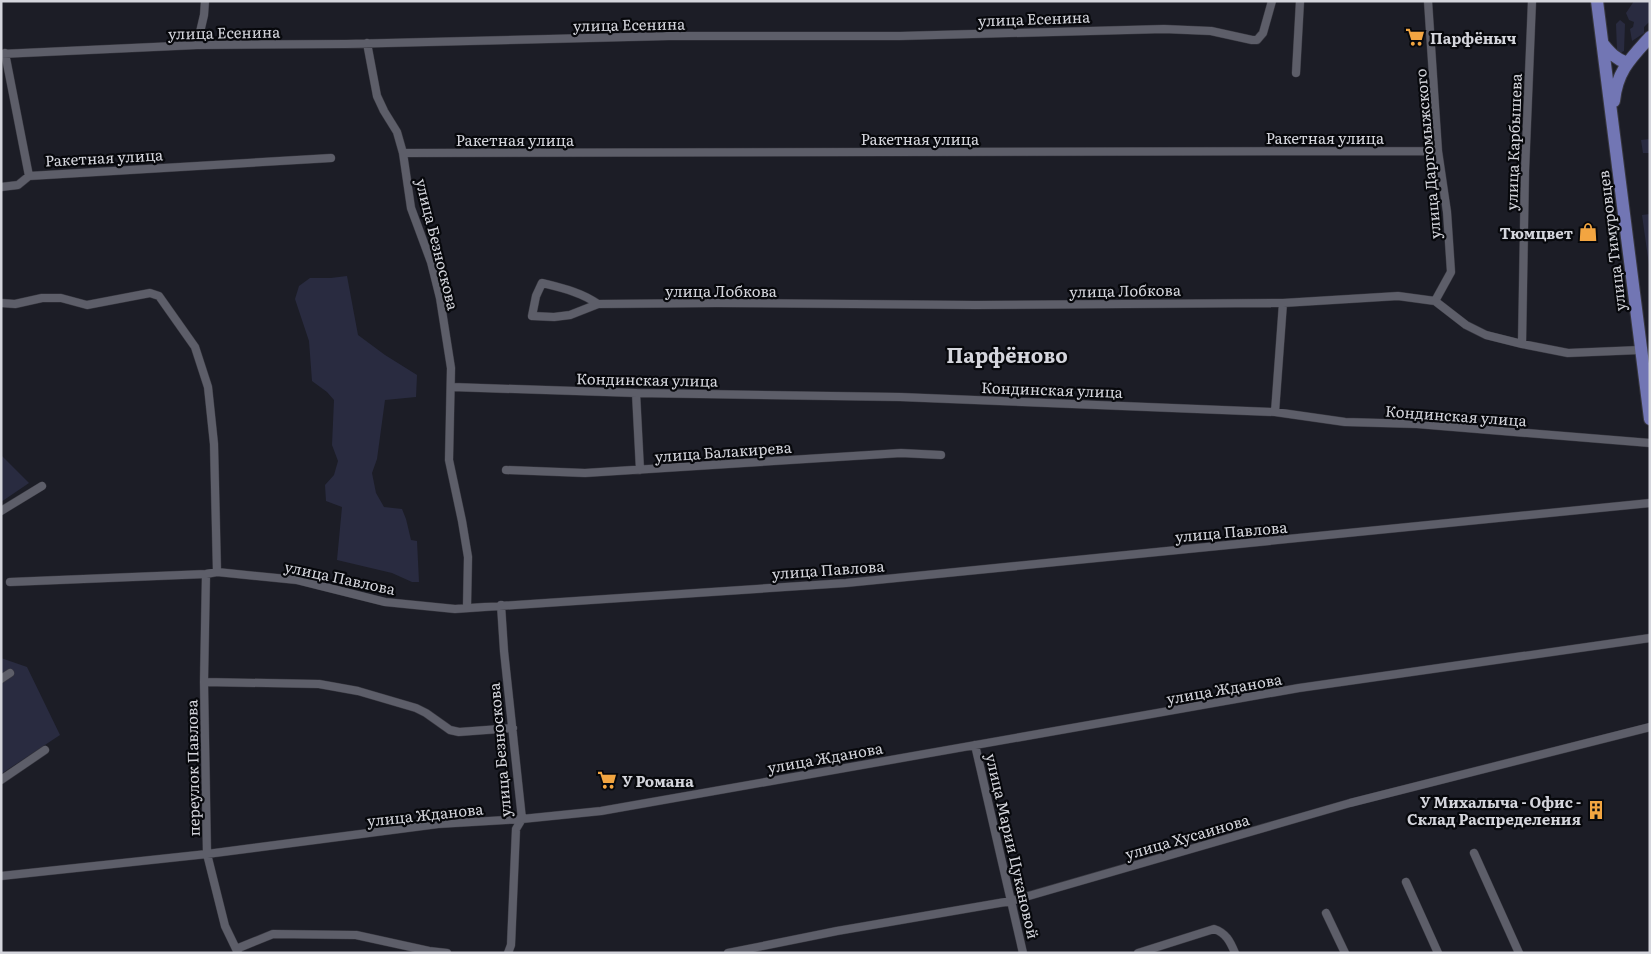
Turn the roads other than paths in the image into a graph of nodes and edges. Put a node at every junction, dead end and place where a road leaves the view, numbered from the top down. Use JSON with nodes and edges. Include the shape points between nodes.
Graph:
{"nodes":[{"id":1,"x":205,"y":1,"type":"edge"},
{"id":2,"x":1272,"y":1,"type":"edge"},
{"id":3,"x":1300,"y":1,"type":"edge"},
{"id":4,"x":1428,"y":1,"type":"edge"},
{"id":5,"x":1532,"y":1,"type":"edge"},
{"id":6,"x":1597,"y":1,"type":"edge"},
{"id":7,"x":1650,"y":37,"type":"edge"},
{"id":8,"x":367,"y":43,"type":"junction"},
{"id":9,"x":1602,"y":44,"type":"junction"},
{"id":10,"x":197,"y":45,"type":"junction"},
{"id":11,"x":3,"y":54,"type":"edge"},
{"id":12,"x":1627,"y":63,"type":"junction"},
{"id":13,"x":1296,"y":73,"type":"dead end"},
{"id":14,"x":1612,"y":118,"type":"junction"},
{"id":15,"x":1438,"y":151,"type":"junction"},
{"id":16,"x":403,"y":153,"type":"junction"},
{"id":17,"x":331,"y":158,"type":"dead end"},
{"id":18,"x":29,"y":176,"type":"junction"},
{"id":19,"x":1,"y":187,"type":"edge"},
{"id":20,"x":1434,"y":301,"type":"junction"},
{"id":21,"x":1,"y":303,"type":"edge"},
{"id":22,"x":1283,"y":303,"type":"junction"},
{"id":23,"x":598,"y":304,"type":"junction"},
{"id":24,"x":1522,"y":344,"type":"junction"},
{"id":25,"x":1640,"y":350,"type":"junction"},
{"id":26,"x":452,"y":387,"type":"junction"},
{"id":27,"x":636,"y":392,"type":"junction"},
{"id":28,"x":1275,"y":412,"type":"junction"},
{"id":29,"x":1650,"y":419,"type":"edge"},
{"id":30,"x":1650,"y":443,"type":"edge"},
{"id":31,"x":942,"y":455,"type":"dead end"},
{"id":32,"x":506,"y":470,"type":"dead end"},
{"id":33,"x":640,"y":470,"type":"junction"},
{"id":34,"x":42,"y":486,"type":"dead end"},
{"id":35,"x":1650,"y":503,"type":"edge"},
{"id":36,"x":1,"y":511,"type":"edge"},
{"id":37,"x":217,"y":572,"type":"junction"},
{"id":38,"x":206,"y":574,"type":"junction"},
{"id":39,"x":10,"y":582,"type":"dead end"},
{"id":40,"x":501,"y":605,"type":"junction"},
{"id":41,"x":467,"y":607,"type":"junction"},
{"id":42,"x":1650,"y":638,"type":"edge"},
{"id":43,"x":10,"y":673,"type":"dead end"},
{"id":44,"x":1,"y":679,"type":"edge"},
{"id":45,"x":204,"y":682,"type":"junction"},
{"id":46,"x":513,"y":728,"type":"junction"},
{"id":47,"x":1650,"y":728,"type":"edge"},
{"id":48,"x":975,"y":745,"type":"junction"},
{"id":49,"x":45,"y":750,"type":"dead end"},
{"id":50,"x":1,"y":780,"type":"edge"},
{"id":51,"x":522,"y":819,"type":"junction"},
{"id":52,"x":1474,"y":853,"type":"dead end"},
{"id":53,"x":207,"y":854,"type":"junction"},
{"id":54,"x":1,"y":876,"type":"edge"},
{"id":55,"x":1406,"y":882,"type":"dead end"},
{"id":56,"x":1011,"y":901,"type":"junction"},
{"id":57,"x":1326,"y":913,"type":"dead end"},
{"id":58,"x":237,"y":951,"type":"edge"},
{"id":59,"x":508,"y":952,"type":"edge"},
{"id":60,"x":447,"y":953,"type":"edge"},
{"id":61,"x":728,"y":953,"type":"edge"},
{"id":62,"x":1023,"y":953,"type":"edge"},
{"id":63,"x":1138,"y":953,"type":"edge"},
{"id":64,"x":1235,"y":953,"type":"edge"},
{"id":65,"x":1345,"y":953,"type":"edge"},
{"id":66,"x":1438,"y":953,"type":"edge"},
{"id":67,"x":1519,"y":953,"type":"edge"}],
"edges":[{"from":1,"to":10,"type":"street"},
{"from":2,"to":8,"type":"street","name":"улица Есенина","via":[[1263,33],[1257,40],[1211,31],[1164,28],[900,36],[660,36]]},
{"from":3,"to":13,"type":"street"},
{"from":4,"to":15,"type":"street","name":"улица Даргомыжского"},
{"from":5,"to":24,"type":"street","name":"улица Карбышева"},
{"from":6,"to":9,"type":"main road","name":"улица Тимуровцев"},
{"from":7,"to":12,"type":"main road","name":"улица Тимуровцев"},
{"from":8,"to":10,"type":"street","name":"улица Есенина"},
{"from":8,"to":16,"type":"street","name":"улица Безноскова","via":[[377,96],[397,132]]},
{"from":9,"to":12,"type":"main road","via":[[1612,55]]},
{"from":9,"to":14,"type":"main road","name":"улица Тимуровцев"},
{"from":10,"to":11,"type":"street","name":"улица Есенина"},
{"from":11,"to":18,"type":"street","name":"Ракетная улица"},
{"from":12,"to":14,"type":"main road","name":"улица Тимуровцев","via":[[1616,87]]},
{"from":14,"to":25,"type":"main road","name":"улица Тимуровцев"},
{"from":15,"to":16,"type":"street","name":"Ракетная улица"},
{"from":15,"to":20,"type":"street","name":"улица Даргомыжского","via":[[1451,272]]},
{"from":16,"to":26,"type":"street","name":"улица Безноскова","via":[[411,208],[440,298]]},
{"from":17,"to":18,"type":"street","name":"Ракетная улица"},
{"from":18,"to":19,"type":"street","name":"Ракетная улица","via":[[18,185]]},
{"from":20,"to":22,"type":"street","name":"улица Лобкова","via":[[1398,296]]},
{"from":20,"to":24,"type":"street","name":"улица Лобкова","via":[[1466,325],[1486,335]]},
{"from":21,"to":37,"type":"street","via":[[62,298],[87,305],[150,293],[159,296],[196,347],[208,387],[214,444]]},
{"from":22,"to":23,"type":"street","name":"улица Лобкова"},
{"from":22,"to":28,"type":"street"},
{"from":23,"to":23,"type":"street","name":"улица Лобкова","via":[[576,292],[542,283],[532,316],[570,315]]},
{"from":24,"to":25,"type":"street","name":"улица Лобкова","via":[[1568,353]]},
{"from":25,"to":29,"type":"main road","name":"улица Тимуровцев"},
{"from":26,"to":27,"type":"street","name":"Кондинская улица"},
{"from":26,"to":41,"type":"street","name":"улица Безноскова","via":[[449,460],[468,557]]},
{"from":27,"to":28,"type":"street","name":"Кондинская улица","via":[[900,397]]},
{"from":27,"to":33,"type":"street"},
{"from":28,"to":30,"type":"street","name":"Кондинская улица","via":[[1345,422],[1417,424]]},
{"from":31,"to":33,"type":"street","name":"улица Балакирева","via":[[901,453]]},
{"from":32,"to":33,"type":"street","name":"улица Балакирева","via":[[585,473]]},
{"from":34,"to":36,"type":"street"},
{"from":35,"to":40,"type":"street","name":"улица Павлова","via":[[846,583]]},
{"from":37,"to":38,"type":"street","name":"улица Павлова"},
{"from":37,"to":41,"type":"street","name":"улица Павлова","via":[[297,580],[385,602],[455,609]]},
{"from":38,"to":39,"type":"street","name":"улица Павлова"},
{"from":38,"to":45,"type":"street","name":"переулок Павлова"},
{"from":40,"to":41,"type":"street","name":"улица Павлова"},
{"from":40,"to":46,"type":"street","name":"улица Безноскова"},
{"from":42,"to":48,"type":"street","name":"улица Жданова","via":[[1299,688]]},
{"from":43,"to":44,"type":"street"},
{"from":45,"to":46,"type":"street","name":"переулок Павлова","via":[[319,684],[416,708],[458,732]]},
{"from":45,"to":53,"type":"street","name":"переулок Павлова"},
{"from":46,"to":51,"type":"street","name":"улица Безноскова"},
{"from":47,"to":56,"type":"street","name":"улица Хусаинова","via":[[1350,803]]},
{"from":48,"to":51,"type":"street","name":"улица Жданова","via":[[601,811]]},
{"from":48,"to":56,"type":"street","name":"улица Марии Цукановой"},
{"from":49,"to":50,"type":"street"},
{"from":51,"to":53,"type":"street","name":"улица Жданова","via":[[438,824]]},
{"from":51,"to":59,"type":"street","name":"улица Безноскова","via":[[516,829],[511,945]]},
{"from":52,"to":67,"type":"street"},
{"from":53,"to":54,"type":"street","name":"улица Жданова"},
{"from":53,"to":58,"type":"street","name":"переулок Павлова","via":[[225,926]]},
{"from":55,"to":66,"type":"street"},
{"from":56,"to":61,"type":"street","name":"улица Хусаинова"},
{"from":56,"to":62,"type":"street","name":"улица Марии Цукановой"},
{"from":57,"to":65,"type":"street"},
{"from":58,"to":60,"type":"street","via":[[274,934],[356,935]]},
{"from":63,"to":64,"type":"street","via":[[1214,929],[1223,932]]}]}
